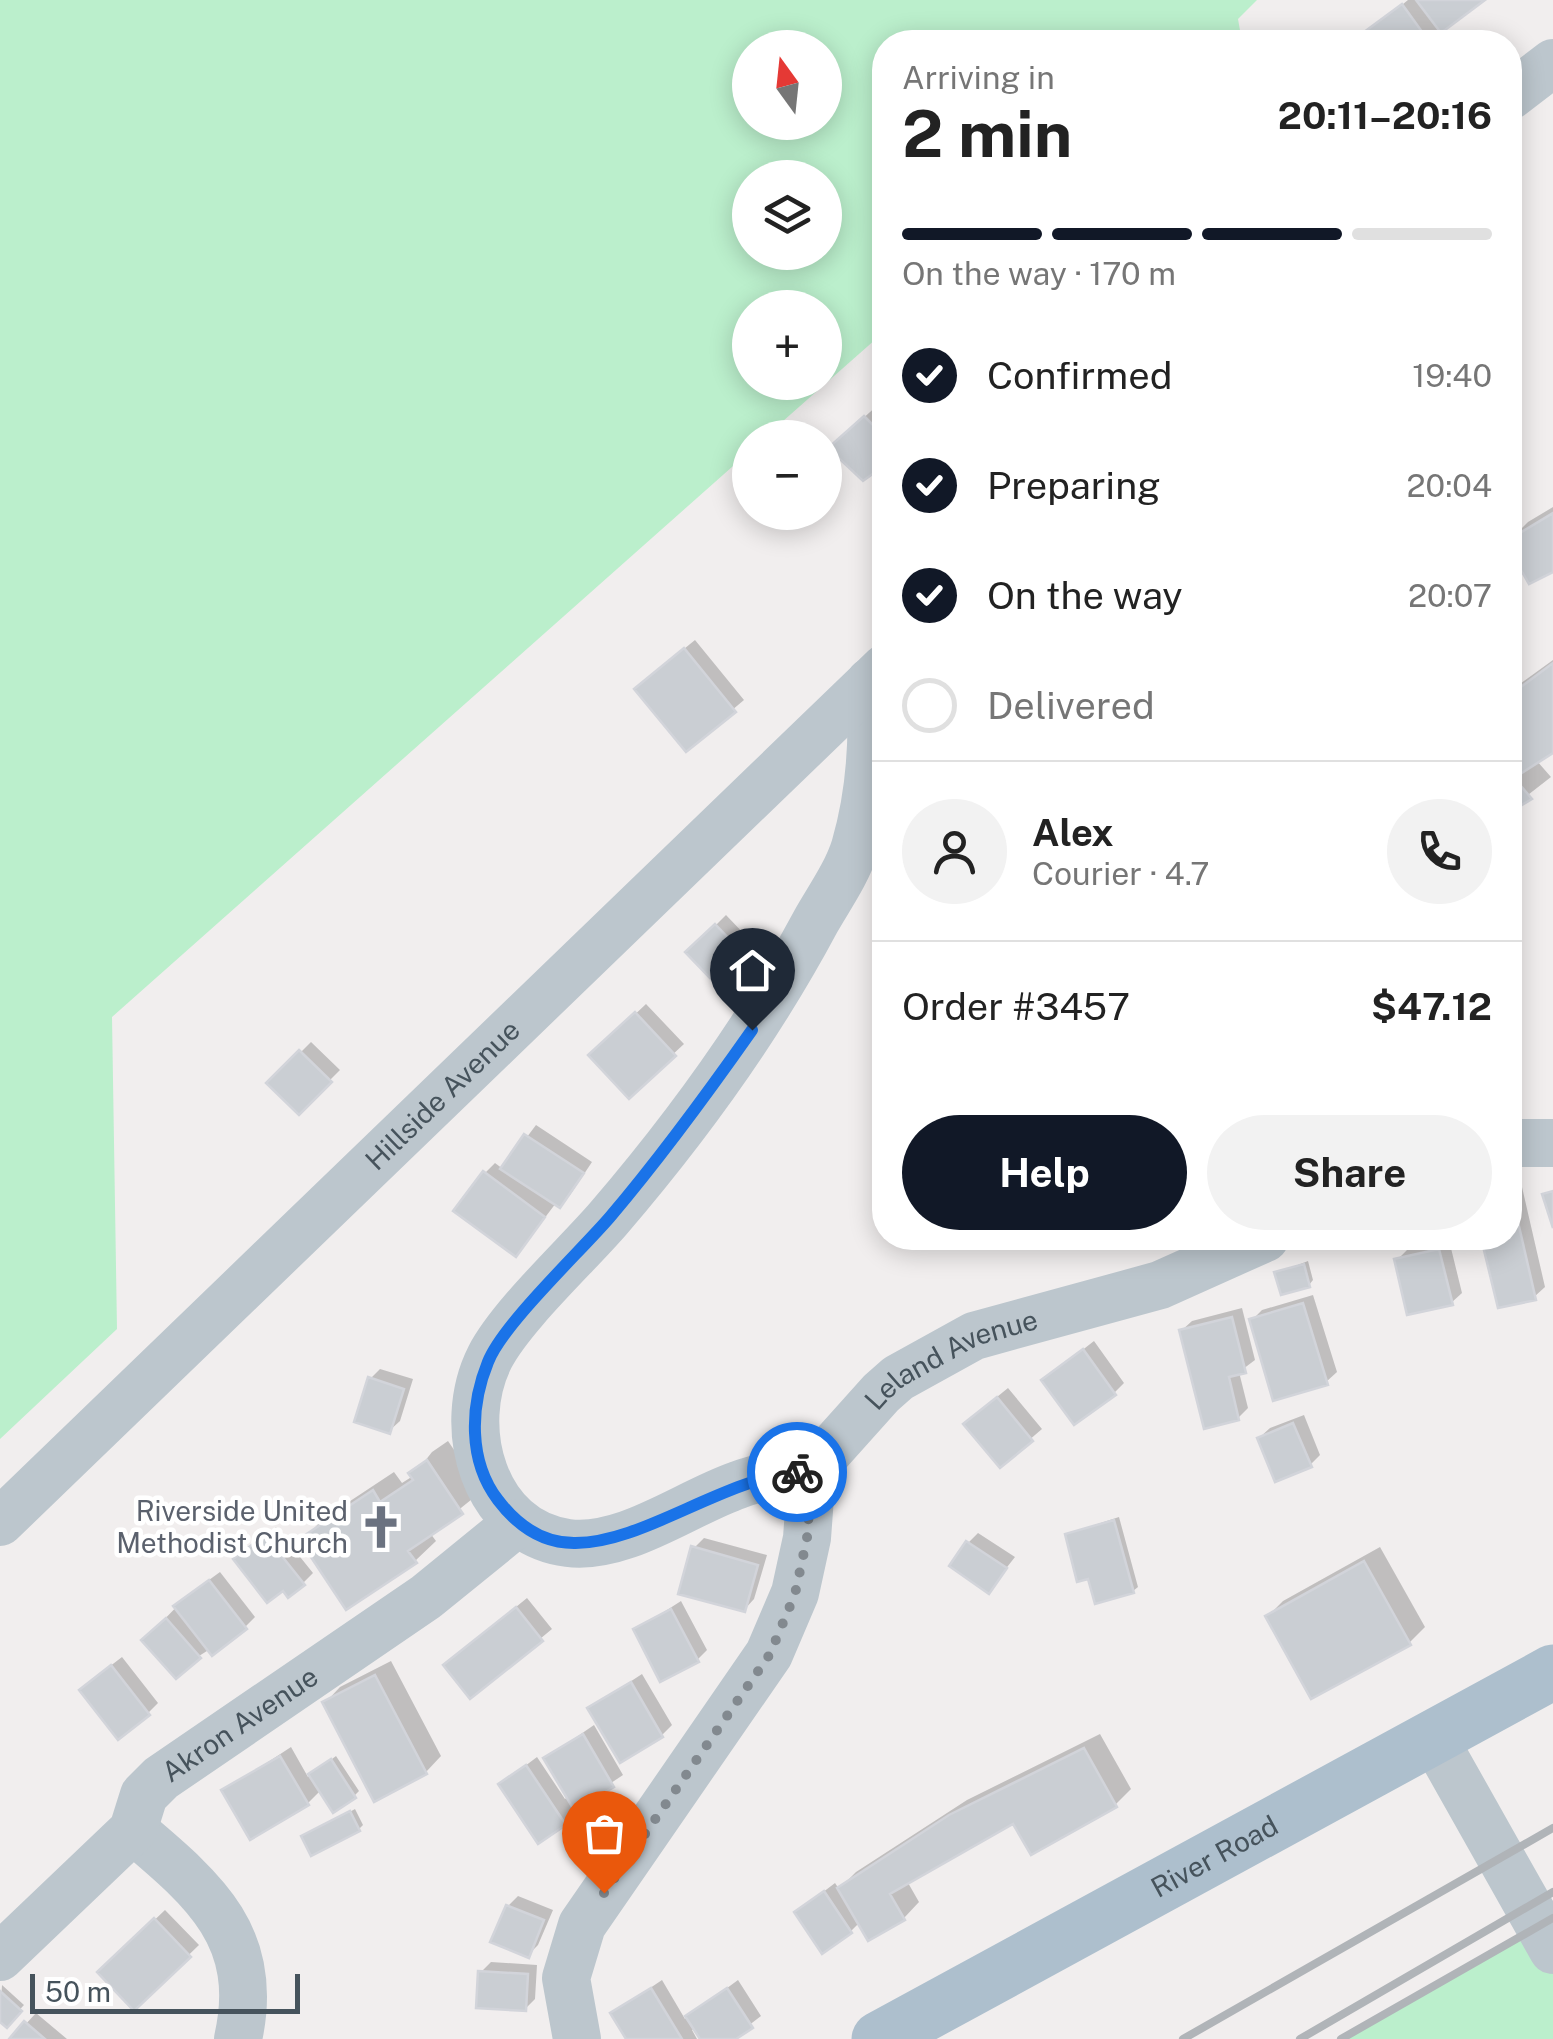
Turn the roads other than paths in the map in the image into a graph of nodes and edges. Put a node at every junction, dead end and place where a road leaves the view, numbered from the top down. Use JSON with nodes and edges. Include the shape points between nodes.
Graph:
{"nodes":[{"id":1,"x":1553,"y":63,"type":"edge"},
{"id":2,"x":1522,"y":87,"type":"edge"},
{"id":3,"x":872,"y":681,"type":"edge"},
{"id":4,"x":872,"y":760,"type":"edge"},
{"id":5,"x":1522,"y":1143,"type":"edge"},
{"id":6,"x":1553,"y":1143,"type":"edge"},
{"id":7,"x":1238,"y":1250,"type":"edge"},
{"id":8,"x":812,"y":1470,"type":"junction"},
{"id":9,"x":0,"y":1522,"type":"edge"},
{"id":10,"x":517,"y":1523,"type":"junction"},
{"id":11,"x":1553,"y":1672,"type":"edge"},
{"id":12,"x":1433,"y":1737,"type":"junction"},
{"id":13,"x":134,"y":1830,"type":"junction"},
{"id":14,"x":1553,"y":1950,"type":"edge"},
{"id":15,"x":0,"y":1957,"type":"edge"},
{"id":16,"x":238,"y":2039,"type":"edge"},
{"id":17,"x":577,"y":2039,"type":"edge"},
{"id":18,"x":879,"y":2039,"type":"edge"}],
"edges":[{"from":1,"to":2,"type":"street"},
{"from":3,"to":9,"type":"street","name":"Hillside Avenue"},
{"from":4,"to":10,"type":"street","via":[[854,851],[797,957],[684,1126],[489,1358],[474,1428],[494,1496]]},
{"from":5,"to":6,"type":"street"},
{"from":7,"to":8,"type":"street","name":"Leland Avenue","via":[[1160,1285],[974,1336],[898,1378]]},
{"from":8,"to":10,"type":"street","via":[[737,1485],[598,1542],[556,1540]]},
{"from":8,"to":17,"type":"street","via":[[795,1594],[770,1654],[582,1926],[566,1978]]},
{"from":10,"to":13,"type":"street","name":"Akron Avenue","via":[[426,1598],[161,1778],[144,1795]]},
{"from":11,"to":12,"type":"main road","name":"River Road"},
{"from":12,"to":14,"type":"street"},
{"from":12,"to":18,"type":"main road","name":"River Road"},
{"from":13,"to":15,"type":"street","name":"Akron Avenue"},
{"from":13,"to":16,"type":"street","via":[[196,1884],[233,1936],[243,1986]]}]}
